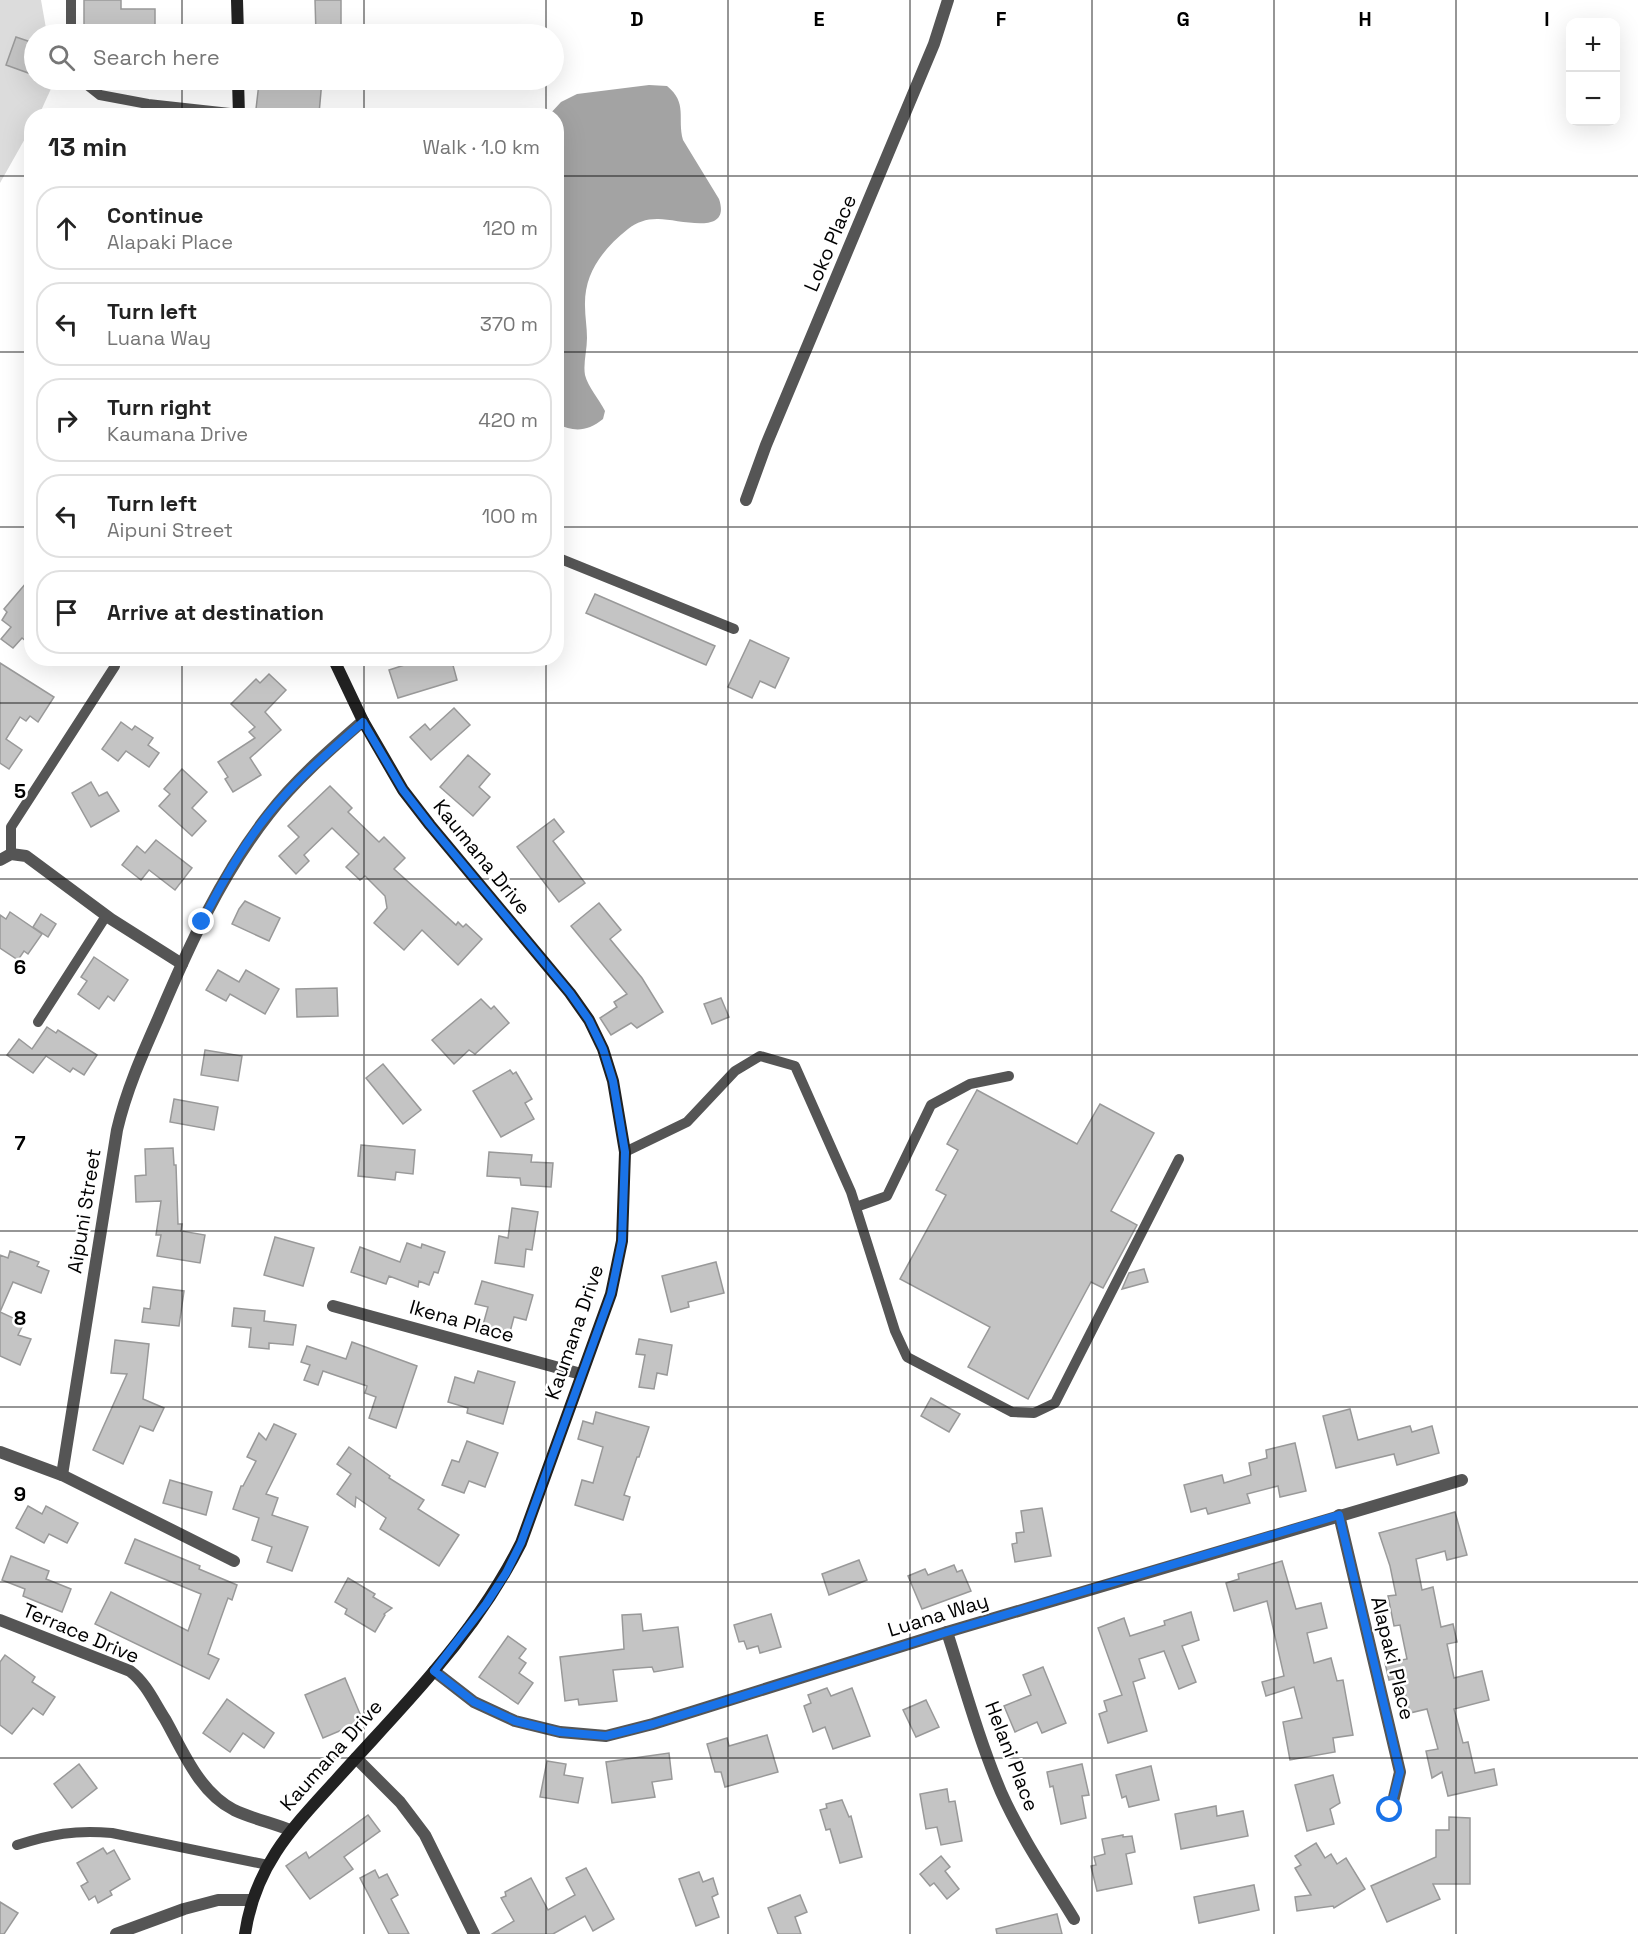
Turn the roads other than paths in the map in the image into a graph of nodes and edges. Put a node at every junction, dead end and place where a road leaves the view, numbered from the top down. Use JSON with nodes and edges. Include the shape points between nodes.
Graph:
{"nodes":[{"id":1,"x":71,"y":0,"type":"edge"},
{"id":2,"x":237,"y":0,"type":"edge"},
{"id":3,"x":948,"y":0,"type":"edge"},
{"id":4,"x":71,"y":24,"type":"edge"},
{"id":5,"x":238,"y":24,"type":"edge"},
{"id":6,"x":94,"y":90,"type":"edge"},
{"id":7,"x":238,"y":90,"type":"edge"},
{"id":8,"x":181,"y":108,"type":"edge"},
{"id":9,"x":239,"y":108,"type":"edge"},
{"id":10,"x":746,"y":500,"type":"dead end"},
{"id":11,"x":564,"y":559,"type":"edge"},
{"id":12,"x":734,"y":629,"type":"dead end"},
{"id":13,"x":115,"y":666,"type":"dead end"},
{"id":14,"x":337,"y":666,"type":"edge"},
{"id":15,"x":363,"y":722,"type":"junction"},
{"id":16,"x":6,"y":857,"type":"edge"},
{"id":17,"x":106,"y":916,"type":"junction"},
{"id":18,"x":182,"y":964,"type":"junction"},
{"id":19,"x":38,"y":1022,"type":"dead end"},
{"id":20,"x":1009,"y":1076,"type":"dead end"},
{"id":21,"x":625,"y":1152,"type":"junction"},
{"id":22,"x":1179,"y":1159,"type":"dead end"},
{"id":23,"x":855,"y":1207,"type":"junction"},
{"id":24,"x":333,"y":1306,"type":"dead end"},
{"id":25,"x":581,"y":1374,"type":"junction"},
{"id":26,"x":0,"y":1452,"type":"edge"},
{"id":27,"x":62,"y":1474,"type":"junction"},
{"id":28,"x":1462,"y":1480,"type":"dead end"},
{"id":29,"x":1339,"y":1515,"type":"junction"},
{"id":30,"x":234,"y":1561,"type":"dead end"},
{"id":31,"x":0,"y":1620,"type":"edge"},
{"id":32,"x":947,"y":1632,"type":"junction"},
{"id":33,"x":434,"y":1671,"type":"junction"},
{"id":34,"x":356,"y":1758,"type":"junction"},
{"id":35,"x":1390,"y":1810,"type":"dead end"},
{"id":36,"x":290,"y":1830,"type":"junction"},
{"id":37,"x":17,"y":1845,"type":"dead end"},
{"id":38,"x":268,"y":1865,"type":"junction"},
{"id":39,"x":252,"y":1900,"type":"junction"},
{"id":40,"x":1074,"y":1919,"type":"dead end"},
{"id":41,"x":116,"y":1934,"type":"edge"},
{"id":42,"x":245,"y":1934,"type":"edge"},
{"id":43,"x":474,"y":1934,"type":"edge"}],
"edges":[{"from":1,"to":4,"type":"lane"},
{"from":2,"to":5,"type":"street"},
{"from":3,"to":10,"type":"street","name":"Loko Place","via":[[934,44]]},
{"from":6,"to":8,"type":"lane","via":[[100,95]]},
{"from":7,"to":9,"type":"street"},
{"from":11,"to":12,"type":"lane"},
{"from":13,"to":16,"type":"lane","via":[[10,827]]},
{"from":14,"to":15,"type":"street","name":"Kaumana Drive"},
{"from":15,"to":18,"type":"street","name":"Aipuni Street","via":[[269,813],[207,912]]},
{"from":15,"to":21,"type":"street","name":"Kaumana Drive","via":[[410,799],[589,1020],[613,1081]]},
{"from":16,"to":17,"type":"street","via":[[26,856]]},
{"from":17,"to":18,"type":"street"},
{"from":17,"to":19,"type":"lane"},
{"from":18,"to":27,"type":"street","name":"Aipuni Street","via":[[124,1098]]},
{"from":20,"to":23,"type":"lane","via":[[970,1084],[931,1105],[887,1196]]},
{"from":21,"to":23,"type":"lane","via":[[687,1122],[735,1071],[760,1056],[795,1066]]},
{"from":21,"to":25,"type":"street","name":"Kaumana Drive","via":[[622,1241],[611,1294]]},
{"from":22,"to":23,"type":"lane","via":[[1055,1403],[1034,1413],[1012,1412],[907,1357]]},
{"from":24,"to":25,"type":"street","name":"Ikena Place"},
{"from":25,"to":33,"type":"street","name":"Kaumana Drive","via":[[521,1543],[486,1604]]},
{"from":26,"to":27,"type":"street"},
{"from":27,"to":30,"type":"street"},
{"from":28,"to":29,"type":"street","name":"Luana Way"},
{"from":29,"to":32,"type":"street","name":"Luana Way"},
{"from":29,"to":35,"type":"street","name":"Alapaki Place","via":[[1400,1772]]},
{"from":31,"to":36,"type":"street","name":"Terrace Drive","via":[[130,1671],[145,1685],[207,1788],[235,1810]]},
{"from":32,"to":33,"type":"street","name":"Luana Way","via":[[606,1736],[560,1732],[515,1721],[474,1702]]},
{"from":32,"to":40,"type":"street","name":"Helani Place","via":[[1002,1793]]},
{"from":33,"to":34,"type":"street","name":"Kaumana Drive"},
{"from":34,"to":36,"type":"street","name":"Kaumana Drive"},
{"from":34,"to":43,"type":"street","via":[[425,1834]]},
{"from":36,"to":38,"type":"street","name":"Kaumana Drive"},
{"from":37,"to":38,"type":"lane","via":[[69,1831],[112,1833]]},
{"from":38,"to":39,"type":"street","name":"Kaumana Drive"},
{"from":39,"to":41,"type":"street","via":[[218,1900]]},
{"from":39,"to":42,"type":"street","name":"Kaumana Drive"}]}
